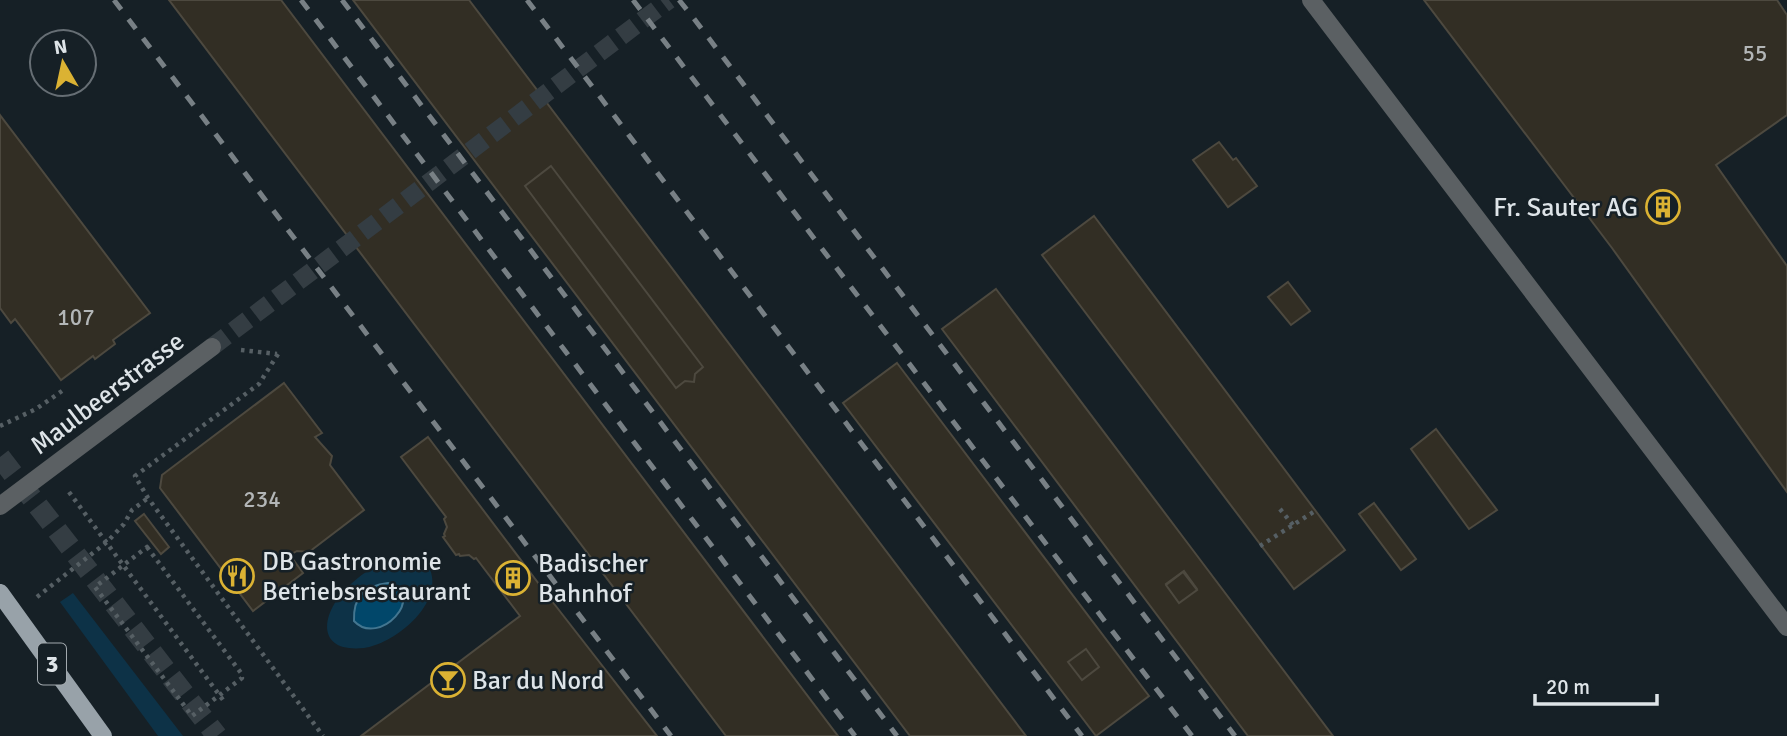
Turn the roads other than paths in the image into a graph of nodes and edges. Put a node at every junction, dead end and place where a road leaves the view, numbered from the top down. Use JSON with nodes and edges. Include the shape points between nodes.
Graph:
{"nodes":[{"id":1,"x":1311,"y":0,"type":"edge"},
{"id":2,"x":212,"y":347,"type":"tunnel mouth"},
{"id":3,"x":0,"y":506,"type":"edge"},
{"id":4,"x":0,"y":593,"type":"edge"},
{"id":5,"x":1787,"y":627,"type":"edge"},
{"id":6,"x":103,"y":736,"type":"edge"}],
"edges":[{"from":1,"to":5,"type":"street"},
{"from":2,"to":3,"type":"street","name":"Maulbeerstrasse"},
{"from":4,"to":6,"type":"main road","number":"3"}]}
